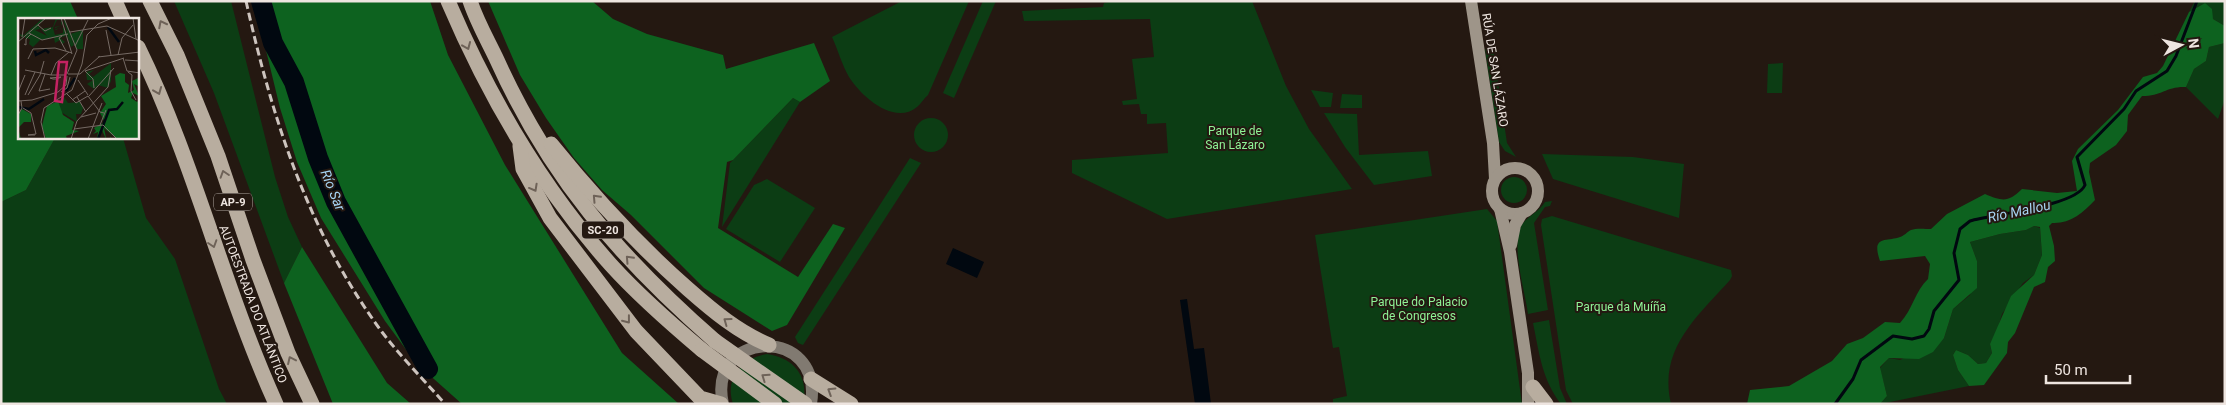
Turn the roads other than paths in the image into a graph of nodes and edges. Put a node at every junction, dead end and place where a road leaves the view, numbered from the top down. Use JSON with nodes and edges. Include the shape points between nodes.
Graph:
{"nodes":[{"id":1,"x":115,"y":1,"type":"edge"},
{"id":2,"x":150,"y":1,"type":"edge"},
{"id":3,"x":448,"y":1,"type":"edge"},
{"id":4,"x":470,"y":1,"type":"edge"},
{"id":5,"x":1471,"y":1,"type":"edge"},
{"id":6,"x":124,"y":18,"type":"edge"},
{"id":7,"x":139,"y":49,"type":"edge"},
{"id":8,"x":514,"y":98,"type":"junction"},
{"id":9,"x":519,"y":142,"type":"junction"},
{"id":10,"x":1493,"y":143,"type":"junction"},
{"id":11,"x":1514,"y":167,"type":"junction"},
{"id":12,"x":1494,"y":179,"type":"junction"},
{"id":13,"x":1500,"y":208,"type":"junction"},
{"id":14,"x":1522,"y":213,"type":"junction"},
{"id":15,"x":1510,"y":252,"type":"junction"},
{"id":16,"x":769,"y":345,"type":"junction"},
{"id":17,"x":811,"y":379,"type":"junction"},
{"id":18,"x":1530,"y":380,"type":"junction"},
{"id":19,"x":276,"y":404,"type":"edge"},
{"id":20,"x":312,"y":404,"type":"edge"},
{"id":21,"x":722,"y":404,"type":"edge"},
{"id":22,"x":775,"y":404,"type":"edge"},
{"id":23,"x":806,"y":404,"type":"edge"},
{"id":24,"x":811,"y":404,"type":"edge"},
{"id":25,"x":852,"y":404,"type":"edge"},
{"id":26,"x":1528,"y":404,"type":"edge"},
{"id":27,"x":1536,"y":404,"type":"edge"},
{"id":28,"x":1546,"y":404,"type":"edge"}],
"edges":[{"from":1,"to":6,"type":"highway"},
{"from":20,"to":2,"type":"highway","name":"AUTOESTRADA DO ATLÁNTICO","number":"AP-9","one_way":true,"via":[[281,334],[218,156],[177,55]]},
{"from":3,"to":9,"type":"highway","number":"SC-20","one_way":true,"via":[[471,56]]},
{"from":4,"to":8,"type":"highway","number":"SC-20"},
{"from":5,"to":10,"type":"main road","name":"RÚA DE SAN LÁZARO"},
{"from":7,"to":19,"type":"highway","name":"AUTOESTRADA DO ATLÁNTICO","number":"AP-9","one_way":true,"via":[[185,160],[220,265]]},
{"from":16,"to":8,"type":"highway","one_way":true,"via":[[745,334],[711,309],[653,258],[592,193]]},
{"from":23,"to":8,"type":"highway","number":"SC-20","one_way":true,"bridge":true,"via":[[715,340],[634,265],[592,217],[561,174]]},
{"from":9,"to":21,"type":"highway","one_way":true,"via":[[523,169],[550,218],[624,316],[700,398]]},
{"from":9,"to":22,"type":"highway","number":"SC-20","bridge":true,"via":[[572,219],[648,303],[702,350]]},
{"from":10,"to":11,"type":"main road","name":"RÚA DE SAN LÁZARO"},
{"from":10,"to":12,"type":"main road","name":"RÚA DE SAN LÁZARO"},
{"from":11,"to":12,"type":"main road","via":[[1500,172]]},
{"from":11,"to":14,"type":"main road","via":[[1531,174],[1538,187],[1536,202]]},
{"from":12,"to":13,"type":"main road","via":[[1492,195]]},
{"from":13,"to":14,"type":"main road","via":[[1514,214]]},
{"from":13,"to":15,"type":"main road"},
{"from":14,"to":15,"type":"main road","via":[[1515,225]]},
{"from":15,"to":18,"type":"main road"},
{"from":16,"to":17,"type":"street","via":[[790,351],[800,359]]},
{"from":16,"to":21,"type":"street","via":[[754,346],[729,364],[722,378]]},
{"from":17,"to":24,"type":"street"},
{"from":25,"to":17,"type":"highway","one_way":true},
{"from":18,"to":26,"type":"main road"},
{"from":18,"to":27,"type":"main road"},
{"from":18,"to":28,"type":"highway"}]}
